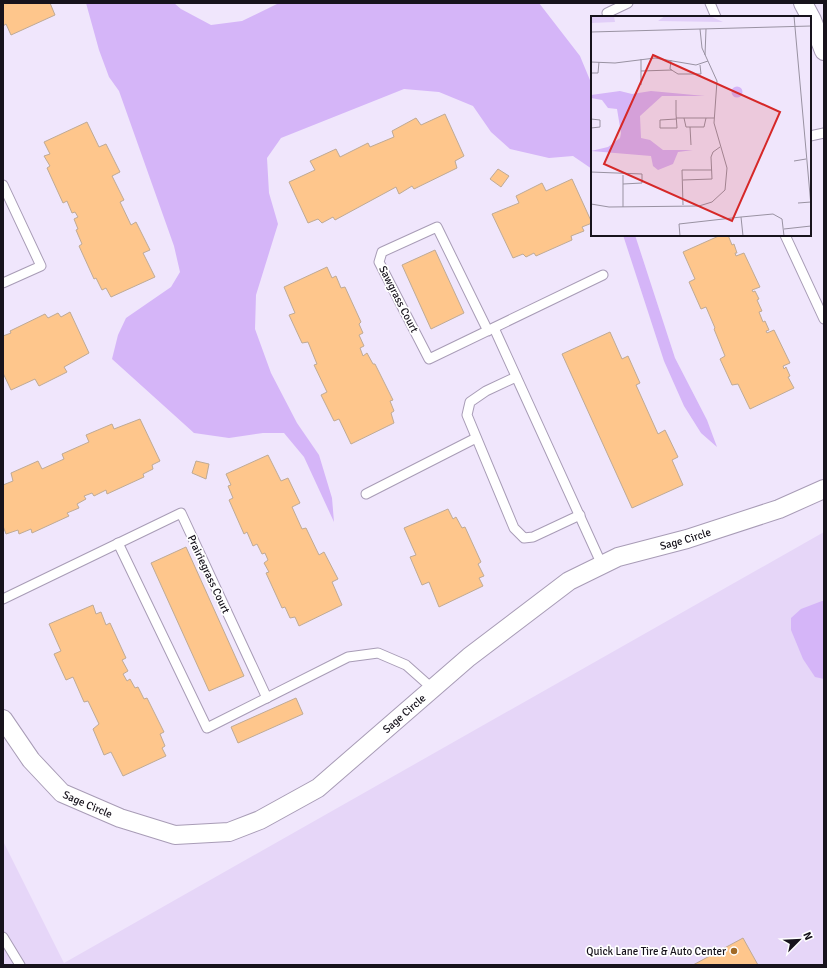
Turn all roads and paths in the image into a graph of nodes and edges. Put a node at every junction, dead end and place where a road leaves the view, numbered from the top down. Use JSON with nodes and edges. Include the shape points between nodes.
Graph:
{"nodes":[{"id":1,"x":628,"y":3,"type":"edge"},
{"id":2,"x":710,"y":3,"type":"edge"},
{"id":3,"x":803,"y":3,"type":"edge"},
{"id":4,"x":608,"y":13,"type":"dead end"},
{"id":5,"x":716,"y":16,"type":"edge"},
{"id":6,"x":810,"y":16,"type":"edge"},
{"id":7,"x":811,"y":18,"type":"edge"},
{"id":8,"x":824,"y":51,"type":"edge"},
{"id":9,"x":824,"y":133,"type":"edge"},
{"id":10,"x":811,"y":136,"type":"edge"},
{"id":11,"x":3,"y":185,"type":"edge"},
{"id":12,"x":785,"y":236,"type":"edge"},
{"id":13,"x":603,"y":275,"type":"dead end"},
{"id":14,"x":3,"y":283,"type":"edge"},
{"id":15,"x":824,"y":319,"type":"edge"},
{"id":16,"x":491,"y":329,"type":"junction"},
{"id":17,"x":516,"y":377,"type":"junction"},
{"id":18,"x":476,"y":438,"type":"junction"},
{"id":19,"x":824,"y":490,"type":"edge"},
{"id":20,"x":366,"y":494,"type":"dead end"},
{"id":21,"x":580,"y":515,"type":"junction"},
{"id":22,"x":118,"y":543,"type":"junction"},
{"id":23,"x":602,"y":565,"type":"junction"},
{"id":24,"x":3,"y":599,"type":"edge"},
{"id":25,"x":433,"y":689,"type":"junction"},
{"id":26,"x":267,"y":698,"type":"junction"},
{"id":27,"x":3,"y":719,"type":"edge"},
{"id":28,"x":3,"y":937,"type":"edge"},
{"id":29,"x":20,"y":965,"type":"edge"}],
"edges":[{"from":1,"to":4,"type":"lane"},
{"from":2,"to":5,"type":"lane"},
{"from":3,"to":6,"type":"street"},
{"from":7,"to":8,"type":"street"},
{"from":9,"to":10,"type":"lane"},
{"from":11,"to":14,"type":"lane","via":[[41,266]]},
{"from":12,"to":15,"type":"lane"},
{"from":13,"to":16,"type":"lane","name":"Sawgrass Court"},
{"from":16,"to":16,"type":"lane","name":"Sawgrass Court","via":[[429,359],[379,262],[382,252],[437,227]]},
{"from":16,"to":17,"type":"lane","name":"Sawgrass Court"},
{"from":17,"to":18,"type":"lane","via":[[486,391],[470,402],[467,415]]},
{"from":17,"to":21,"type":"lane","name":"Sawgrass Court"},
{"from":18,"to":20,"type":"lane"},
{"from":18,"to":21,"type":"lane","via":[[514,528],[524,538],[534,537]]},
{"from":19,"to":23,"type":"street","name":"Sage Circle","via":[[779,509],[687,539],[618,557]]},
{"from":21,"to":23,"type":"lane","name":"Sawgrass Court"},
{"from":22,"to":24,"type":"lane","name":"Prairiegrass Court"},
{"from":22,"to":26,"type":"lane","via":[[207,728]]},
{"from":22,"to":26,"type":"lane","name":"Prairiegrass Court","via":[[181,513]]},
{"from":23,"to":25,"type":"street","name":"Sage Circle","via":[[569,581],[469,657]]},
{"from":25,"to":26,"type":"lane","via":[[406,665],[378,653],[348,657]]},
{"from":25,"to":27,"type":"street","name":"Sage Circle","via":[[318,788],[260,820],[229,832],[175,835],[120,818],[62,793],[31,760]]},
{"from":28,"to":29,"type":"lane"}]}
